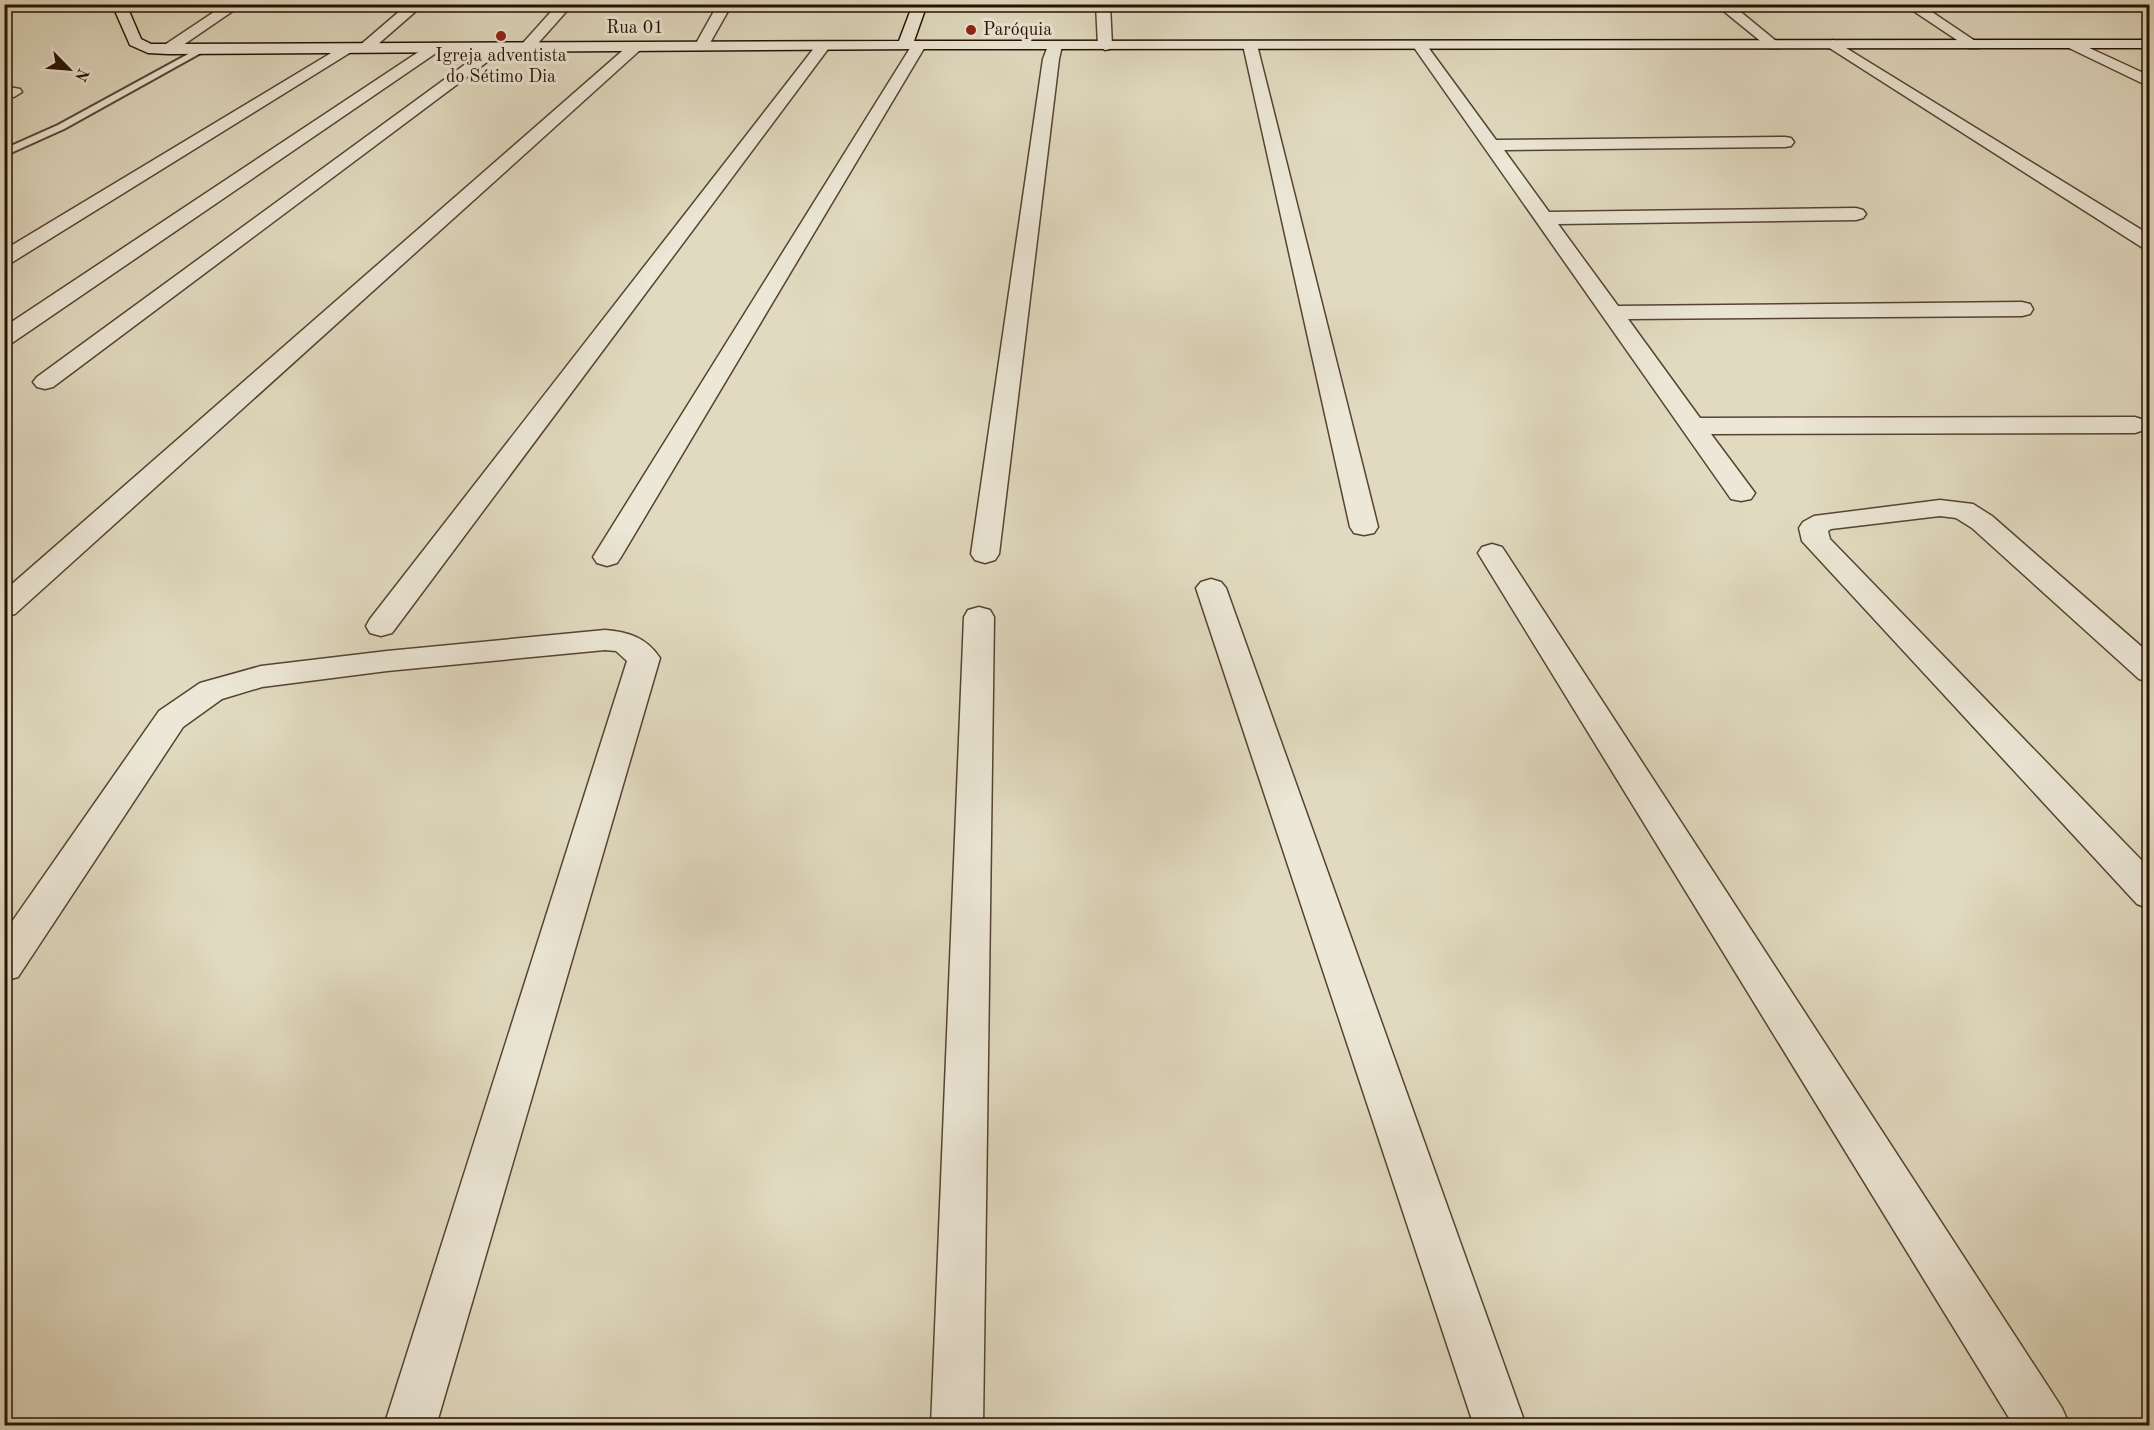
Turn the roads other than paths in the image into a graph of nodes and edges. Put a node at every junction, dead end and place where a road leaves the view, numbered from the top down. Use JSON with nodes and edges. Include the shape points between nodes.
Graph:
{"nodes":[{"id":1,"x":118,"y":4,"type":"edge"},
{"id":2,"x":236,"y":4,"type":"edge"},
{"id":3,"x":417,"y":4,"type":"edge"},
{"id":4,"x":566,"y":4,"type":"edge"},
{"id":5,"x":725,"y":4,"type":"edge"},
{"id":6,"x":920,"y":4,"type":"edge"},
{"id":7,"x":1103,"y":4,"type":"edge"},
{"id":8,"x":1722,"y":4,"type":"edge"},
{"id":9,"x":1910,"y":4,"type":"edge"},
{"id":10,"x":1833,"y":44,"type":"junction"},
{"id":11,"x":2072,"y":44,"type":"junction"},
{"id":12,"x":2150,"y":44,"type":"edge"},
{"id":13,"x":823,"y":45,"type":"junction"},
{"id":14,"x":912,"y":45,"type":"junction"},
{"id":15,"x":1250,"y":45,"type":"junction"},
{"id":16,"x":1774,"y":45,"type":"junction"},
{"id":17,"x":1974,"y":45,"type":"junction"},
{"id":18,"x":1055,"y":46,"type":"junction"},
{"id":19,"x":1105,"y":46,"type":"junction"},
{"id":20,"x":1420,"y":46,"type":"junction"},
{"id":21,"x":498,"y":47,"type":"junction"},
{"id":22,"x":527,"y":47,"type":"junction"},
{"id":23,"x":701,"y":47,"type":"junction"},
{"id":24,"x":434,"y":48,"type":"junction"},
{"id":25,"x":634,"y":48,"type":"junction"},
{"id":26,"x":168,"y":49,"type":"junction"},
{"id":27,"x":204,"y":49,"type":"junction"},
{"id":28,"x":355,"y":49,"type":"junction"},
{"id":29,"x":2150,"y":82,"type":"edge"},
{"id":30,"x":1785,"y":142,"type":"dead end"},
{"id":31,"x":1489,"y":145,"type":"junction"},
{"id":32,"x":4,"y":153,"type":"edge"},
{"id":33,"x":1856,"y":214,"type":"dead end"},
{"id":34,"x":1545,"y":218,"type":"junction"},
{"id":35,"x":2150,"y":244,"type":"edge"},
{"id":36,"x":4,"y":259,"type":"edge"},
{"id":37,"x":2022,"y":309,"type":"dead end"},
{"id":38,"x":1612,"y":313,"type":"junction"},
{"id":39,"x":4,"y":338,"type":"edge"},
{"id":40,"x":45,"y":382,"type":"dead end"},
{"id":41,"x":2135,"y":425,"type":"dead end"},
{"id":42,"x":1693,"y":426,"type":"junction"},
{"id":43,"x":1741,"y":494,"type":"dead end"},
{"id":44,"x":1364,"y":527,"type":"dead end"},
{"id":45,"x":1492,"y":553,"type":"dead end"},
{"id":46,"x":985,"y":554,"type":"dead end"},
{"id":47,"x":607,"y":557,"type":"dead end"},
{"id":48,"x":1210,"y":588,"type":"dead end"},
{"id":49,"x":4,"y":607,"type":"edge"},
{"id":50,"x":979,"y":617,"type":"dead end"},
{"id":51,"x":381,"y":626,"type":"dead end"},
{"id":52,"x":2150,"y":672,"type":"edge"},
{"id":53,"x":2150,"y":894,"type":"edge"},
{"id":54,"x":4,"y":965,"type":"edge"},
{"id":55,"x":410,"y":1425,"type":"edge"},
{"id":56,"x":957,"y":1425,"type":"edge"},
{"id":57,"x":1500,"y":1425,"type":"edge"},
{"id":58,"x":2044,"y":1425,"type":"edge"}],
"edges":[{"from":1,"to":26,"type":"street","name":"Rua 01","via":[[135,42],[148,48]]},
{"from":2,"to":26,"type":"street"},
{"from":3,"to":28,"type":"street"},
{"from":4,"to":22,"type":"street"},
{"from":5,"to":23,"type":"street"},
{"from":6,"to":14,"type":"street"},
{"from":7,"to":19,"type":"street"},
{"from":8,"to":16,"type":"street"},
{"from":9,"to":17,"type":"street"},
{"from":10,"to":16,"type":"street","name":"Rua 01"},
{"from":10,"to":17,"type":"street","name":"Rua 01"},
{"from":10,"to":35,"type":"street"},
{"from":11,"to":12,"type":"street","name":"Rua 01"},
{"from":11,"to":17,"type":"street","name":"Rua 01"},
{"from":11,"to":29,"type":"street"},
{"from":13,"to":14,"type":"street","name":"Rua 01"},
{"from":13,"to":23,"type":"street","name":"Rua 01"},
{"from":13,"to":51,"type":"street"},
{"from":14,"to":18,"type":"street","name":"Rua 01"},
{"from":14,"to":47,"type":"street"},
{"from":15,"to":19,"type":"street","name":"Rua 01"},
{"from":15,"to":20,"type":"street","name":"Rua 01"},
{"from":15,"to":44,"type":"street"},
{"from":16,"to":20,"type":"street","name":"Rua 01"},
{"from":18,"to":19,"type":"street","name":"Rua 01"},
{"from":18,"to":46,"type":"street"},
{"from":20,"to":31,"type":"street"},
{"from":21,"to":22,"type":"street","name":"Rua 01"},
{"from":21,"to":24,"type":"street","name":"Rua 01"},
{"from":21,"to":40,"type":"street"},
{"from":22,"to":25,"type":"street","name":"Rua 01"},
{"from":23,"to":25,"type":"street","name":"Rua 01"},
{"from":24,"to":28,"type":"street","name":"Rua 01"},
{"from":24,"to":39,"type":"street"},
{"from":25,"to":49,"type":"street"},
{"from":26,"to":27,"type":"street","name":"Rua 01"},
{"from":27,"to":28,"type":"street","name":"Rua 01"},
{"from":27,"to":32,"type":"lane","via":[[62,127]]},
{"from":28,"to":36,"type":"street"},
{"from":30,"to":31,"type":"street"},
{"from":31,"to":34,"type":"street"},
{"from":33,"to":34,"type":"street"},
{"from":34,"to":38,"type":"street"},
{"from":37,"to":38,"type":"street"},
{"from":38,"to":42,"type":"street"},
{"from":41,"to":42,"type":"street"},
{"from":42,"to":43,"type":"street"},
{"from":45,"to":58,"type":"street"},
{"from":48,"to":57,"type":"street"},
{"from":50,"to":56,"type":"street"},
{"from":52,"to":53,"type":"street","via":[[1982,522],[1963,510],[1940,508],[1824,522],[1813,528],[1816,541]]},
{"from":54,"to":55,"type":"street","via":[[171,719],[211,691],[272,675],[605,640],[625,642],[644,658]]}]}
